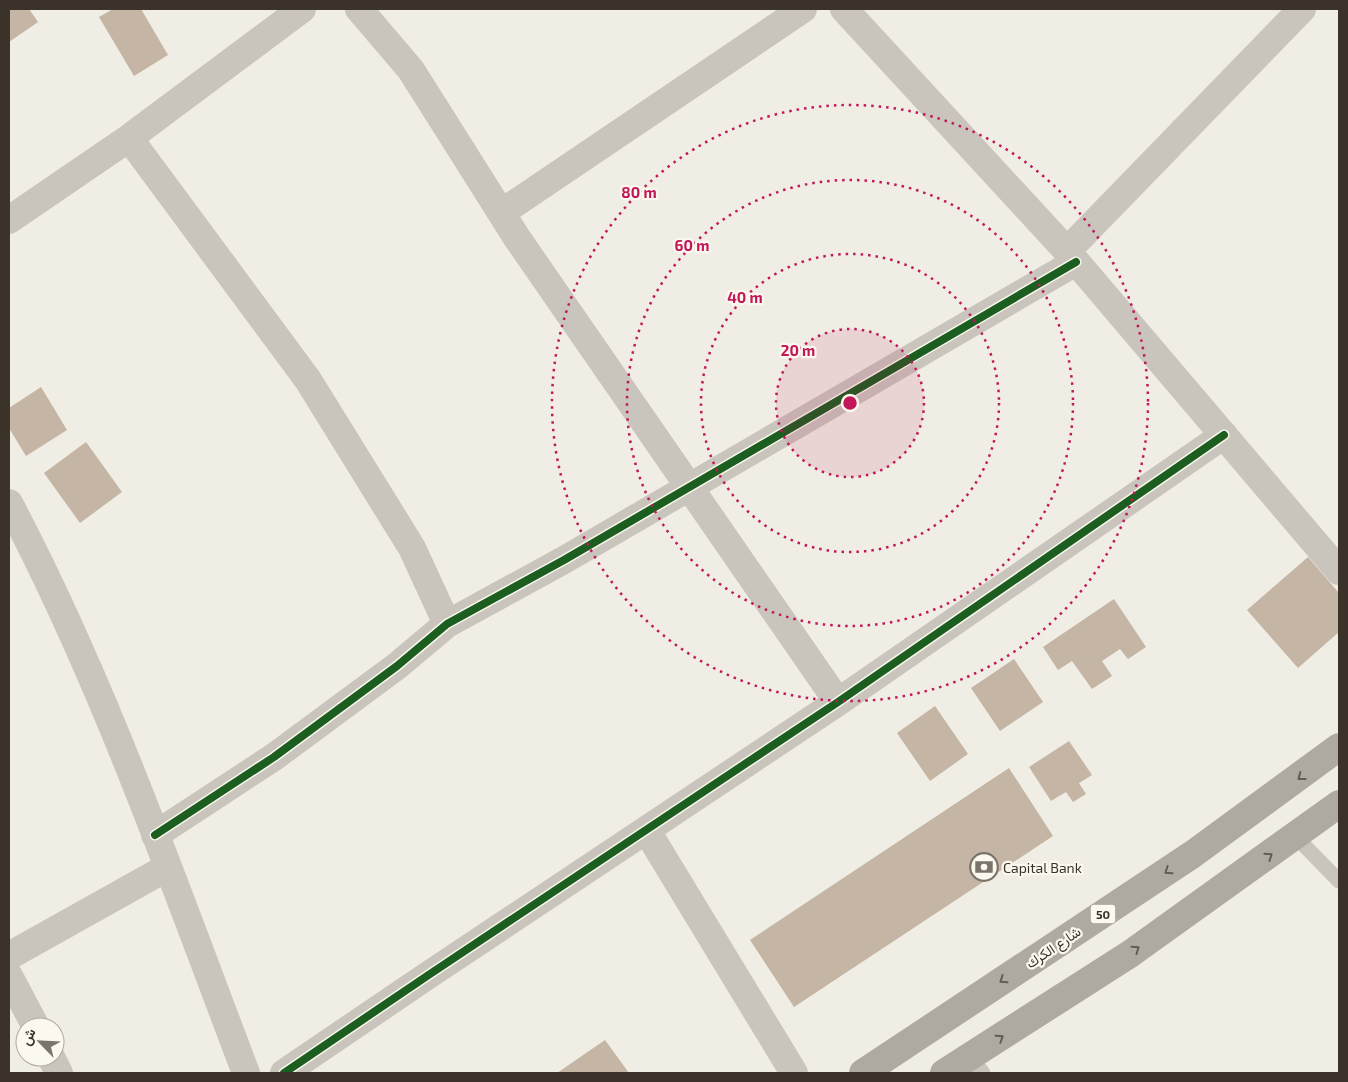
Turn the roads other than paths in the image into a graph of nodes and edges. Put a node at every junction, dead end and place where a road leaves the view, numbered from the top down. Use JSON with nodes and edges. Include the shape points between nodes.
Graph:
{"nodes":[{"id":1,"x":302,"y":9,"type":"edge"},
{"id":2,"x":359,"y":9,"type":"edge"},
{"id":3,"x":803,"y":9,"type":"edge"},
{"id":4,"x":844,"y":9,"type":"edge"},
{"id":5,"x":1302,"y":9,"type":"edge"},
{"id":6,"x":129,"y":138,"type":"junction"},
{"id":7,"x":501,"y":213,"type":"junction"},
{"id":8,"x":9,"y":220,"type":"edge"},
{"id":9,"x":1071,"y":256,"type":"junction"},
{"id":10,"x":1224,"y":435,"type":"junction"},
{"id":11,"x":690,"y":486,"type":"junction"},
{"id":12,"x":9,"y":503,"type":"edge"},
{"id":13,"x":1339,"y":571,"type":"edge"},
{"id":14,"x":447,"y":624,"type":"junction"},
{"id":15,"x":838,"y":702,"type":"junction"},
{"id":16,"x":1339,"y":748,"type":"edge"},
{"id":17,"x":1339,"y":804,"type":"edge"},
{"id":18,"x":646,"y":831,"type":"junction"},
{"id":19,"x":155,"y":835,"type":"junction"},
{"id":20,"x":1296,"y":837,"type":"junction"},
{"id":21,"x":168,"y":867,"type":"junction"},
{"id":22,"x":1339,"y":881,"type":"edge"},
{"id":23,"x":9,"y":956,"type":"edge"},
{"id":24,"x":9,"y":976,"type":"edge"},
{"id":25,"x":31,"y":1017,"type":"edge"},
{"id":26,"x":977,"y":1065,"type":"edge"},
{"id":27,"x":246,"y":1073,"type":"edge"},
{"id":28,"x":284,"y":1073,"type":"edge"},
{"id":29,"x":794,"y":1073,"type":"edge"},
{"id":30,"x":863,"y":1073,"type":"edge"},
{"id":31,"x":944,"y":1073,"type":"edge"}],
"edges":[{"from":1,"to":6,"type":"street"},
{"from":2,"to":7,"type":"street","via":[[411,70]]},
{"from":3,"to":7,"type":"street"},
{"from":4,"to":9,"type":"street"},
{"from":5,"to":9,"type":"street"},
{"from":6,"to":8,"type":"street"},
{"from":6,"to":14,"type":"street","via":[[308,380],[412,548]]},
{"from":7,"to":11,"type":"street"},
{"from":9,"to":10,"type":"street"},
{"from":9,"to":11,"type":"street"},
{"from":10,"to":13,"type":"street"},
{"from":10,"to":15,"type":"street"},
{"from":11,"to":14,"type":"street"},
{"from":11,"to":15,"type":"street"},
{"from":12,"to":19,"type":"street","via":[[82,657]]},
{"from":14,"to":19,"type":"street","via":[[397,666],[274,757]]},
{"from":15,"to":18,"type":"street"},
{"from":16,"to":30,"type":"main road","name":"شارع الكرك","number":"50","one_way":true,"via":[[1193,854]]},
{"from":17,"to":20,"type":"main road"},
{"from":18,"to":28,"type":"street"},
{"from":18,"to":29,"type":"street"},
{"from":19,"to":21,"type":"street"},
{"from":20,"to":22,"type":"lane"},
{"from":26,"to":20,"type":"main road","one_way":true},
{"from":21,"to":23,"type":"street"},
{"from":21,"to":27,"type":"street"},
{"from":24,"to":25,"type":"street"},
{"from":26,"to":31,"type":"main road"}]}
